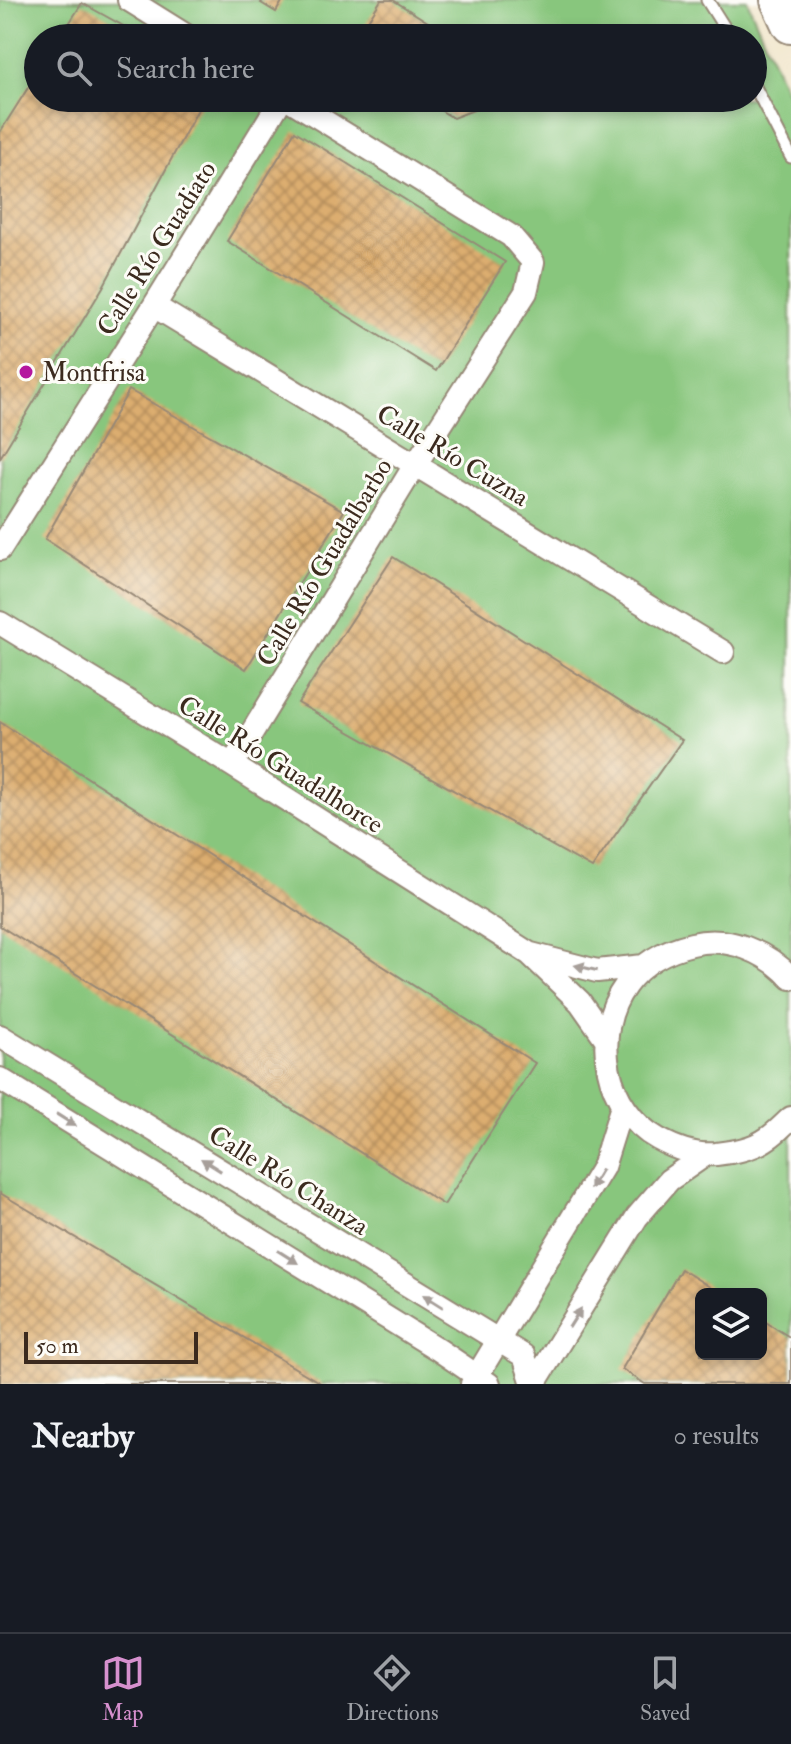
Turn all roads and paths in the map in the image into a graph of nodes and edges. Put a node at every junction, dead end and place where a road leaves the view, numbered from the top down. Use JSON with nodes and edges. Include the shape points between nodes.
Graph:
{"nodes":[{"id":1,"x":129,"y":0,"type":"edge"},
{"id":2,"x":707,"y":0,"type":"edge"},
{"id":3,"x":780,"y":0,"type":"edge"},
{"id":4,"x":168,"y":24,"type":"edge"},
{"id":5,"x":722,"y":24,"type":"edge"},
{"id":6,"x":791,"y":24,"type":"edge"},
{"id":7,"x":767,"y":110,"type":"edge"},
{"id":8,"x":275,"y":112,"type":"edge"},
{"id":9,"x":307,"y":112,"type":"edge"},
{"id":10,"x":791,"y":157,"type":"edge"},
{"id":11,"x":154,"y":306,"type":"junction"},
{"id":12,"x":415,"y":465,"type":"junction"},
{"id":13,"x":0,"y":549,"type":"edge"},
{"id":14,"x":0,"y":623,"type":"edge"},
{"id":15,"x":723,"y":652,"type":"dead end"},
{"id":16,"x":232,"y":765,"type":"junction"},
{"id":17,"x":530,"y":954,"type":"junction"},
{"id":18,"x":644,"y":966,"type":"junction"},
{"id":19,"x":791,"y":978,"type":"edge"},
{"id":20,"x":0,"y":1036,"type":"edge"},
{"id":21,"x":606,"y":1039,"type":"junction"},
{"id":22,"x":0,"y":1079,"type":"edge"},
{"id":23,"x":622,"y":1106,"type":"junction"},
{"id":24,"x":791,"y":1118,"type":"edge"},
{"id":25,"x":705,"y":1155,"type":"junction"},
{"id":26,"x":500,"y":1341,"type":"junction"},
{"id":27,"x":479,"y":1381,"type":"edge"},
{"id":28,"x":534,"y":1384,"type":"edge"}],
"edges":[{"from":1,"to":4,"type":"street"},
{"from":2,"to":5,"type":"lane"},
{"from":3,"to":6,"type":"highway"},
{"from":7,"to":10,"type":"lane"},
{"from":8,"to":11,"type":"street","name":"Calle Río Guadiato"},
{"from":9,"to":12,"type":"street","name":"Calle Río Guadalbarbo","via":[[511,236],[533,262],[526,292]]},
{"from":11,"to":12,"type":"street","name":"Calle Río Cuzna"},
{"from":11,"to":13,"type":"street","name":"Calle Río Guadiato"},
{"from":12,"to":15,"type":"street","name":"Calle Río Cuzna"},
{"from":12,"to":16,"type":"street","name":"Calle Río Guadalbarbo"},
{"from":14,"to":16,"type":"street","name":"Calle Río Guadalhorce"},
{"from":16,"to":17,"type":"street","name":"Calle Río Guadalhorce"},
{"from":18,"to":17,"type":"street","name":"Calle Río Guadalhorce","one_way":true,"via":[[597,971]]},
{"from":17,"to":21,"type":"street","name":"Calle Río Guadalhorce","via":[[580,1002]]},
{"from":18,"to":19,"type":"street","via":[[669,951],[724,942],[754,950]]},
{"from":18,"to":21,"type":"street","via":[[626,985]]},
{"from":26,"to":20,"type":"street","name":"Calle Río Chanza","one_way":true},
{"from":21,"to":23,"type":"street","via":[[608,1073]]},
{"from":22,"to":27,"type":"street","one_way":true,"via":[[439,1350]]},
{"from":23,"to":25,"type":"street","via":[[645,1132],[674,1148]]},
{"from":23,"to":26,"type":"street","one_way":true,"via":[[603,1167]]},
{"from":24,"to":25,"type":"street","via":[[766,1140],[736,1152]]},
{"from":28,"to":25,"type":"street","one_way":true,"via":[[637,1217],[669,1180]]},
{"from":26,"to":27,"type":"street"},
{"from":26,"to":28,"type":"street","name":"Calle Río Chanza","via":[[524,1356]]}]}
